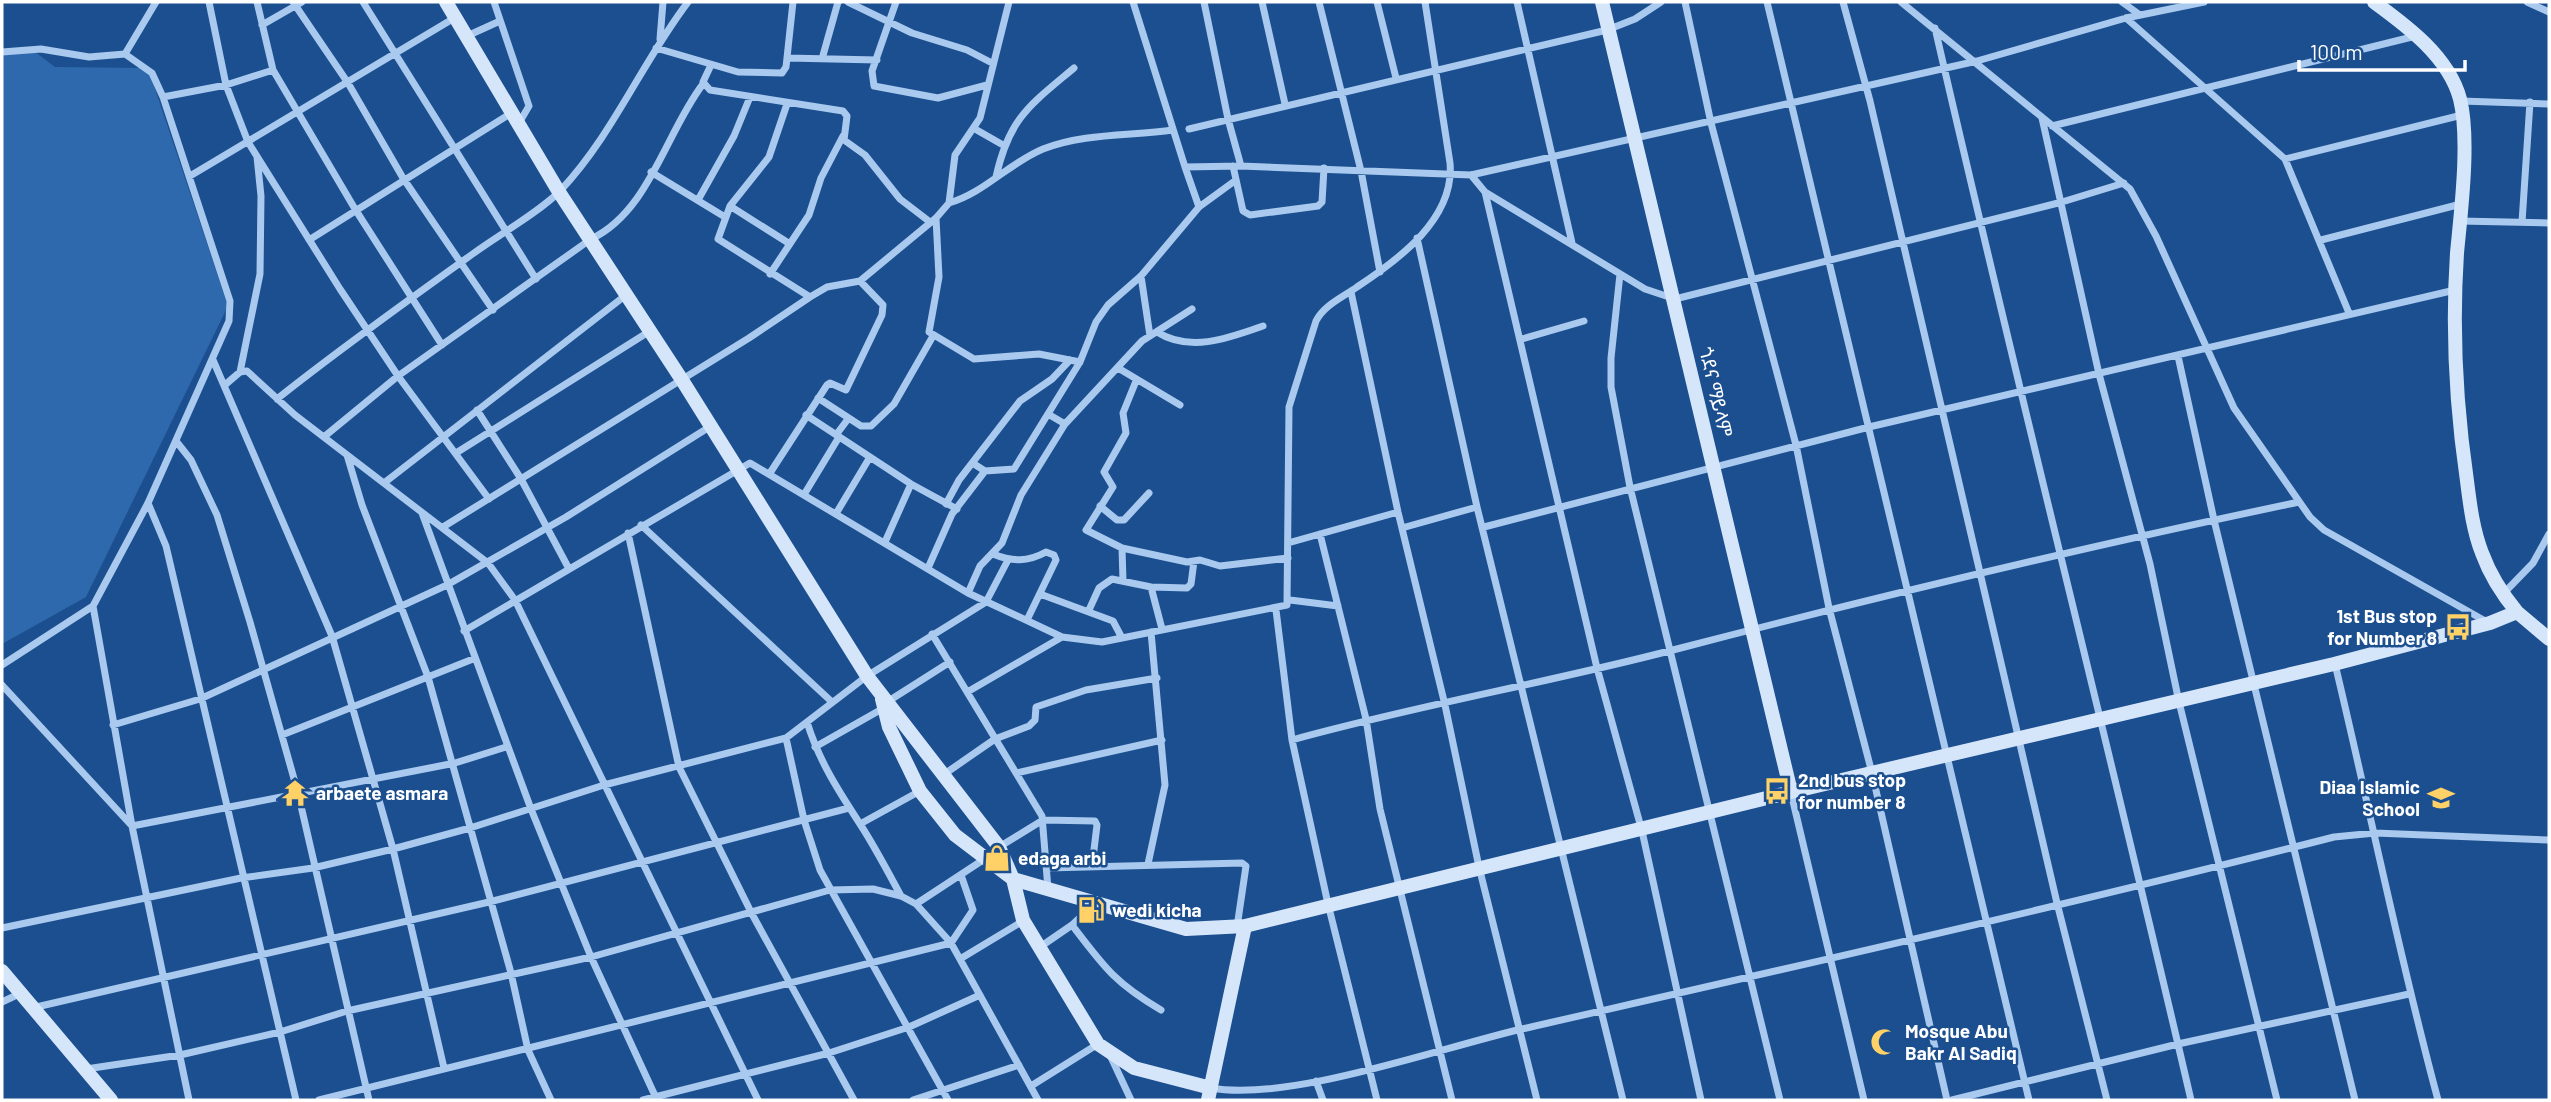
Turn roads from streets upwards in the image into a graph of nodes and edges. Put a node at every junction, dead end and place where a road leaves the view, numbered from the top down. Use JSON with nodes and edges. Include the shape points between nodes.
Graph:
{"nodes":[{"id":1,"x":156,"y":2,"type":"edge"},
{"id":2,"x":209,"y":2,"type":"edge"},
{"id":3,"x":257,"y":2,"type":"edge"},
{"id":4,"x":363,"y":2,"type":"edge"},
{"id":5,"x":446,"y":2,"type":"edge"},
{"id":6,"x":494,"y":2,"type":"edge"},
{"id":7,"x":663,"y":2,"type":"edge"},
{"id":8,"x":688,"y":2,"type":"edge"},
{"id":9,"x":793,"y":2,"type":"edge"},
{"id":10,"x":838,"y":2,"type":"edge"},
{"id":11,"x":848,"y":2,"type":"edge"},
{"id":12,"x":896,"y":2,"type":"edge"},
{"id":13,"x":1009,"y":2,"type":"edge"},
{"id":14,"x":1133,"y":2,"type":"edge"},
{"id":15,"x":1204,"y":2,"type":"edge"},
{"id":16,"x":1262,"y":2,"type":"edge"},
{"id":17,"x":1319,"y":2,"type":"edge"},
{"id":18,"x":1377,"y":2,"type":"edge"},
{"id":19,"x":1426,"y":2,"type":"edge"},
{"id":20,"x":1517,"y":2,"type":"edge"},
{"id":21,"x":1602,"y":2,"type":"edge"},
{"id":22,"x":1661,"y":2,"type":"edge"},
{"id":23,"x":1685,"y":2,"type":"edge"},
{"id":24,"x":1767,"y":2,"type":"edge"},
{"id":25,"x":1843,"y":2,"type":"edge"},
{"id":26,"x":1901,"y":2,"type":"edge"},
{"id":27,"x":2122,"y":2,"type":"edge"},
{"id":28,"x":2204,"y":2,"type":"edge"},
{"id":29,"x":2374,"y":2,"type":"edge"},
{"id":30,"x":2527,"y":2,"type":"edge"},
{"id":31,"x":297,"y":3,"type":"edge"},
{"id":32,"x":2549,"y":12,"type":"edge"},
{"id":33,"x":2140,"y":15,"type":"junction"},
{"id":34,"x":456,"y":17,"type":"junction"},
{"id":35,"x":2126,"y":18,"type":"junction"},
{"id":36,"x":500,"y":21,"type":"junction"},
{"id":37,"x":890,"y":22,"type":"junction"},
{"id":38,"x":262,"y":25,"type":"junction"},
{"id":39,"x":1935,"y":28,"type":"junction"},
{"id":40,"x":1607,"y":30,"type":"junction"},
{"id":41,"x":467,"y":36,"type":"junction"},
{"id":42,"x":2417,"y":36,"type":"junction"},
{"id":43,"x":660,"y":40,"type":"junction"},
{"id":44,"x":1527,"y":47,"type":"junction"},
{"id":45,"x":656,"y":48,"type":"junction"},
{"id":46,"x":2,"y":52,"type":"edge"},
{"id":47,"x":394,"y":53,"type":"junction"},
{"id":48,"x":125,"y":54,"type":"junction"},
{"id":49,"x":787,"y":58,"type":"junction"},
{"id":50,"x":822,"y":59,"type":"junction"},
{"id":51,"x":877,"y":60,"type":"junction"},
{"id":52,"x":1977,"y":61,"type":"junction"},
{"id":53,"x":992,"y":63,"type":"junction"},
{"id":54,"x":711,"y":65,"type":"junction"},
{"id":55,"x":1074,"y":68,"type":"dead end"},
{"id":56,"x":1437,"y":68,"type":"junction"},
{"id":57,"x":1944,"y":69,"type":"junction"},
{"id":58,"x":273,"y":70,"type":"junction"},
{"id":59,"x":1396,"y":78,"type":"junction"},
{"id":60,"x":348,"y":83,"type":"junction"},
{"id":61,"x":703,"y":84,"type":"junction"},
{"id":62,"x":226,"y":85,"type":"junction"},
{"id":63,"x":988,"y":85,"type":"junction"},
{"id":64,"x":1865,"y":88,"type":"junction"},
{"id":65,"x":2210,"y":89,"type":"junction"},
{"id":66,"x":1341,"y":93,"type":"junction"},
{"id":67,"x":163,"y":97,"type":"junction"},
{"id":68,"x":750,"y":97,"type":"junction"},
{"id":69,"x":2530,"y":102,"type":"junction"},
{"id":70,"x":787,"y":104,"type":"junction"},
{"id":71,"x":1285,"y":104,"type":"junction"},
{"id":72,"x":1790,"y":104,"type":"junction"},
{"id":73,"x":2549,"y":104,"type":"edge"},
{"id":74,"x":2461,"y":108,"type":"junction"},
{"id":75,"x":300,"y":113,"type":"junction"},
{"id":76,"x":516,"y":117,"type":"junction"},
{"id":77,"x":2042,"y":118,"type":"junction"},
{"id":78,"x":1228,"y":119,"type":"junction"},
{"id":79,"x":1711,"y":122,"type":"junction"},
{"id":80,"x":2052,"y":126,"type":"junction"},
{"id":81,"x":975,"y":129,"type":"junction"},
{"id":82,"x":1189,"y":129,"type":"dead end"},
{"id":83,"x":1173,"y":130,"type":"junction"},
{"id":84,"x":843,"y":136,"type":"junction"},
{"id":85,"x":1637,"y":139,"type":"junction"},
{"id":86,"x":248,"y":142,"type":"junction"},
{"id":87,"x":1003,"y":145,"type":"junction"},
{"id":88,"x":453,"y":148,"type":"junction"},
{"id":89,"x":257,"y":156,"type":"junction"},
{"id":90,"x":1554,"y":158,"type":"junction"},
{"id":91,"x":2285,"y":159,"type":"junction"},
{"id":92,"x":1237,"y":166,"type":"junction"},
{"id":93,"x":1185,"y":167,"type":"junction"},
{"id":94,"x":1324,"y":168,"type":"junction"},
{"id":95,"x":1362,"y":171,"type":"junction"},
{"id":96,"x":651,"y":172,"type":"junction"},
{"id":97,"x":1451,"y":175,"type":"junction"},
{"id":98,"x":1471,"y":175,"type":"junction"},
{"id":99,"x":190,"y":176,"type":"junction"},
{"id":100,"x":403,"y":178,"type":"junction"},
{"id":101,"x":996,"y":178,"type":"junction"},
{"id":102,"x":1236,"y":180,"type":"junction"},
{"id":103,"x":2123,"y":183,"type":"junction"},
{"id":104,"x":559,"y":192,"type":"junction"},
{"id":105,"x":1485,"y":192,"type":"junction"},
{"id":106,"x":698,"y":200,"type":"junction"},
{"id":107,"x":2062,"y":202,"type":"junction"},
{"id":108,"x":949,"y":203,"type":"junction"},
{"id":109,"x":2461,"y":204,"type":"junction"},
{"id":110,"x":730,"y":206,"type":"junction"},
{"id":111,"x":1199,"y":207,"type":"junction"},
{"id":112,"x":355,"y":209,"type":"junction"},
{"id":113,"x":725,"y":216,"type":"junction"},
{"id":114,"x":933,"y":220,"type":"junction"},
{"id":115,"x":1982,"y":221,"type":"junction"},
{"id":116,"x":2460,"y":221,"type":"junction"},
{"id":117,"x":2522,"y":222,"type":"junction"},
{"id":118,"x":2549,"y":223,"type":"edge"},
{"id":119,"x":506,"y":230,"type":"junction"},
{"id":120,"x":1418,"y":238,"type":"junction"},
{"id":121,"x":591,"y":239,"type":"junction"},
{"id":122,"x":309,"y":240,"type":"junction"},
{"id":123,"x":2321,"y":240,"type":"junction"},
{"id":124,"x":1901,"y":241,"type":"junction"},
{"id":125,"x":1572,"y":243,"type":"junction"},
{"id":126,"x":790,"y":244,"type":"junction"},
{"id":127,"x":1828,"y":262,"type":"junction"},
{"id":128,"x":460,"y":263,"type":"junction"},
{"id":129,"x":1380,"y":272,"type":"junction"},
{"id":130,"x":770,"y":274,"type":"junction"},
{"id":131,"x":1620,"y":275,"type":"junction"},
{"id":132,"x":1141,"y":276,"type":"junction"},
{"id":133,"x":536,"y":279,"type":"junction"},
{"id":134,"x":1753,"y":280,"type":"junction"},
{"id":135,"x":860,"y":281,"type":"junction"},
{"id":136,"x":2455,"y":290,"type":"junction"},
{"id":137,"x":1351,"y":292,"type":"junction"},
{"id":138,"x":627,"y":295,"type":"junction"},
{"id":139,"x":810,"y":297,"type":"junction"},
{"id":140,"x":411,"y":298,"type":"junction"},
{"id":141,"x":1675,"y":299,"type":"junction"},
{"id":142,"x":1192,"y":309,"type":"dead end"},
{"id":143,"x":494,"y":310,"type":"junction"},
{"id":144,"x":2349,"y":313,"type":"junction"},
{"id":145,"x":1584,"y":321,"type":"dead end"},
{"id":146,"x":1263,"y":326,"type":"dead end"},
{"id":147,"x":367,"y":328,"type":"junction"},
{"id":148,"x":650,"y":331,"type":"junction"},
{"id":149,"x":1153,"y":334,"type":"junction"},
{"id":150,"x":933,"y":336,"type":"junction"},
{"id":151,"x":1522,"y":339,"type":"junction"},
{"id":152,"x":442,"y":345,"type":"junction"},
{"id":153,"x":2207,"y":349,"type":"junction"},
{"id":154,"x":2178,"y":356,"type":"junction"},
{"id":155,"x":214,"y":359,"type":"junction"},
{"id":156,"x":1070,"y":360,"type":"junction"},
{"id":157,"x":1080,"y":362,"type":"junction"},
{"id":158,"x":1118,"y":368,"type":"junction"},
{"id":159,"x":240,"y":372,"type":"junction"},
{"id":160,"x":2099,"y":374,"type":"junction"},
{"id":161,"x":398,"y":376,"type":"junction"},
{"id":162,"x":682,"y":380,"type":"junction"},
{"id":163,"x":1136,"y":381,"type":"junction"},
{"id":164,"x":226,"y":384,"type":"junction"},
{"id":165,"x":2019,"y":391,"type":"junction"},
{"id":166,"x":818,"y":398,"type":"junction"},
{"id":167,"x":277,"y":399,"type":"junction"},
{"id":168,"x":1180,"y":405,"type":"dead end"},
{"id":169,"x":477,"y":410,"type":"junction"},
{"id":170,"x":1943,"y":410,"type":"junction"},
{"id":171,"x":1048,"y":414,"type":"junction"},
{"id":172,"x":806,"y":415,"type":"junction"},
{"id":173,"x":848,"y":419,"type":"junction"},
{"id":174,"x":1065,"y":424,"type":"junction"},
{"id":175,"x":711,"y":426,"type":"junction"},
{"id":176,"x":1869,"y":427,"type":"junction"},
{"id":177,"x":492,"y":430,"type":"junction"},
{"id":178,"x":443,"y":435,"type":"junction"},
{"id":179,"x":325,"y":436,"type":"junction"},
{"id":180,"x":838,"y":436,"type":"junction"},
{"id":181,"x":176,"y":441,"type":"junction"},
{"id":182,"x":1796,"y":444,"type":"junction"},
{"id":183,"x":456,"y":453,"type":"junction"},
{"id":184,"x":347,"y":454,"type":"junction"},
{"id":185,"x":870,"y":457,"type":"junction"},
{"id":186,"x":974,"y":464,"type":"junction"},
{"id":187,"x":1714,"y":466,"type":"junction"},
{"id":188,"x":738,"y":470,"type":"junction"},
{"id":189,"x":985,"y":471,"type":"junction"},
{"id":190,"x":769,"y":473,"type":"junction"},
{"id":191,"x":521,"y":479,"type":"junction"},
{"id":192,"x":384,"y":483,"type":"junction"},
{"id":193,"x":911,"y":484,"type":"junction"},
{"id":194,"x":1630,"y":487,"type":"junction"},
{"id":195,"x":805,"y":493,"type":"junction"},
{"id":196,"x":1149,"y":493,"type":"dead end"},
{"id":197,"x":489,"y":499,"type":"junction"},
{"id":198,"x":2299,"y":502,"type":"junction"},
{"id":199,"x":148,"y":503,"type":"junction"},
{"id":200,"x":946,"y":504,"type":"junction"},
{"id":201,"x":1558,"y":505,"type":"junction"},
{"id":202,"x":1100,"y":506,"type":"junction"},
{"id":203,"x":1477,"y":507,"type":"junction"},
{"id":204,"x":957,"y":509,"type":"junction"},
{"id":205,"x":837,"y":512,"type":"junction"},
{"id":206,"x":1398,"y":512,"type":"junction"},
{"id":207,"x":422,"y":513,"type":"junction"},
{"id":208,"x":2214,"y":520,"type":"junction"},
{"id":209,"x":640,"y":525,"type":"junction"},
{"id":210,"x":443,"y":527,"type":"junction"},
{"id":211,"x":1484,"y":527,"type":"junction"},
{"id":212,"x":547,"y":528,"type":"junction"},
{"id":213,"x":1402,"y":528,"type":"junction"},
{"id":214,"x":628,"y":533,"type":"junction"},
{"id":215,"x":1320,"y":534,"type":"junction"},
{"id":216,"x":2549,"y":534,"type":"edge"},
{"id":217,"x":2143,"y":536,"type":"junction"},
{"id":218,"x":885,"y":542,"type":"junction"},
{"id":219,"x":1288,"y":543,"type":"junction"},
{"id":220,"x":1122,"y":548,"type":"junction"},
{"id":221,"x":993,"y":554,"type":"junction"},
{"id":222,"x":2059,"y":555,"type":"junction"},
{"id":223,"x":1288,"y":558,"type":"junction"},
{"id":224,"x":1008,"y":560,"type":"junction"},
{"id":225,"x":1194,"y":561,"type":"junction"},
{"id":226,"x":488,"y":563,"type":"junction"},
{"id":227,"x":568,"y":567,"type":"junction"},
{"id":228,"x":928,"y":568,"type":"junction"},
{"id":229,"x":1980,"y":575,"type":"junction"},
{"id":230,"x":1123,"y":581,"type":"junction"},
{"id":231,"x":447,"y":585,"type":"junction"},
{"id":232,"x":1151,"y":587,"type":"junction"},
{"id":233,"x":1907,"y":592,"type":"junction"},
{"id":234,"x":968,"y":593,"type":"junction"},
{"id":235,"x":1040,"y":594,"type":"junction"},
{"id":236,"x":2503,"y":594,"type":"junction"},
{"id":237,"x":514,"y":600,"type":"junction"},
{"id":238,"x":1290,"y":600,"type":"junction"},
{"id":239,"x":986,"y":602,"type":"junction"},
{"id":240,"x":93,"y":606,"type":"junction"},
{"id":241,"x":1338,"y":606,"type":"junction"},
{"id":242,"x":402,"y":607,"type":"junction"},
{"id":243,"x":1829,"y":608,"type":"junction"},
{"id":244,"x":1089,"y":610,"type":"junction"},
{"id":245,"x":1276,"y":610,"type":"junction"},
{"id":246,"x":2517,"y":612,"type":"junction"},
{"id":247,"x":1027,"y":620,"type":"junction"},
{"id":248,"x":2490,"y":623,"type":"junction"},
{"id":249,"x":1753,"y":628,"type":"junction"},
{"id":250,"x":1163,"y":629,"type":"junction"},
{"id":251,"x":464,"y":631,"type":"junction"},
{"id":252,"x":1151,"y":632,"type":"junction"},
{"id":253,"x":932,"y":634,"type":"junction"},
{"id":254,"x":332,"y":636,"type":"junction"},
{"id":255,"x":1062,"y":637,"type":"junction"},
{"id":256,"x":1122,"y":638,"type":"junction"},
{"id":257,"x":2549,"y":639,"type":"edge"},
{"id":258,"x":1672,"y":650,"type":"junction"},
{"id":259,"x":474,"y":659,"type":"junction"},
{"id":260,"x":950,"y":662,"type":"junction"},
{"id":261,"x":2334,"y":664,"type":"junction"},
{"id":262,"x":2,"y":665,"type":"edge"},
{"id":263,"x":1597,"y":667,"type":"junction"},
{"id":264,"x":261,"y":672,"type":"junction"},
{"id":265,"x":867,"y":676,"type":"junction"},
{"id":266,"x":428,"y":677,"type":"junction"},
{"id":267,"x":1157,"y":678,"type":"junction"},
{"id":268,"x":2254,"y":683,"type":"junction"},
{"id":269,"x":2,"y":685,"type":"edge"},
{"id":270,"x":1522,"y":686,"type":"junction"},
{"id":271,"x":969,"y":691,"type":"junction"},
{"id":272,"x":200,"y":699,"type":"junction"},
{"id":273,"x":832,"y":702,"type":"junction"},
{"id":274,"x":884,"y":702,"type":"junction"},
{"id":275,"x":2179,"y":702,"type":"junction"},
{"id":276,"x":1446,"y":705,"type":"junction"},
{"id":277,"x":354,"y":709,"type":"junction"},
{"id":278,"x":1366,"y":719,"type":"junction"},
{"id":279,"x":2100,"y":721,"type":"junction"},
{"id":280,"x":807,"y":722,"type":"junction"},
{"id":281,"x":113,"y":725,"type":"junction"},
{"id":282,"x":282,"y":735,"type":"junction"},
{"id":283,"x":786,"y":738,"type":"junction"},
{"id":284,"x":995,"y":739,"type":"junction"},
{"id":285,"x":2018,"y":739,"type":"junction"},
{"id":286,"x":1162,"y":740,"type":"junction"},
{"id":287,"x":1293,"y":740,"type":"junction"},
{"id":288,"x":506,"y":747,"type":"junction"},
{"id":289,"x":815,"y":747,"type":"junction"},
{"id":290,"x":1948,"y":755,"type":"junction"},
{"id":291,"x":454,"y":763,"type":"junction"},
{"id":292,"x":679,"y":767,"type":"junction"},
{"id":293,"x":1016,"y":773,"type":"junction"},
{"id":294,"x":1872,"y":773,"type":"junction"},
{"id":295,"x":942,"y":775,"type":"junction"},
{"id":296,"x":373,"y":780,"type":"junction"},
{"id":297,"x":604,"y":785,"type":"junction"},
{"id":298,"x":920,"y":791,"type":"junction"},
{"id":299,"x":1791,"y":792,"type":"junction"},
{"id":300,"x":298,"y":793,"type":"junction"},
{"id":301,"x":227,"y":807,"type":"junction"},
{"id":302,"x":849,"y":808,"type":"junction"},
{"id":303,"x":531,"y":809,"type":"junction"},
{"id":304,"x":1711,"y":812,"type":"junction"},
{"id":305,"x":804,"y":820,"type":"junction"},
{"id":306,"x":1043,"y":820,"type":"junction"},
{"id":307,"x":860,"y":824,"type":"junction"},
{"id":308,"x":132,"y":826,"type":"junction"},
{"id":309,"x":470,"y":828,"type":"junction"},
{"id":310,"x":1643,"y":831,"type":"junction"},
{"id":311,"x":2375,"y":833,"type":"junction"},
{"id":312,"x":2549,"y":840,"type":"edge"},
{"id":313,"x":716,"y":844,"type":"junction"},
{"id":314,"x":999,"y":847,"type":"junction"},
{"id":315,"x":2294,"y":848,"type":"junction"},
{"id":316,"x":393,"y":849,"type":"junction"},
{"id":317,"x":1564,"y":850,"type":"junction"},
{"id":318,"x":983,"y":860,"type":"junction"},
{"id":319,"x":640,"y":862,"type":"junction"},
{"id":320,"x":1148,"y":864,"type":"junction"},
{"id":321,"x":2218,"y":865,"type":"junction"},
{"id":322,"x":1092,"y":866,"type":"junction"},
{"id":323,"x":1479,"y":867,"type":"junction"},
{"id":324,"x":313,"y":868,"type":"junction"},
{"id":325,"x":1047,"y":868,"type":"junction"},
{"id":326,"x":961,"y":875,"type":"junction"},
{"id":327,"x":241,"y":878,"type":"junction"},
{"id":328,"x":1013,"y":879,"type":"junction"},
{"id":329,"x":2142,"y":883,"type":"junction"},
{"id":330,"x":563,"y":884,"type":"junction"},
{"id":331,"x":1399,"y":888,"type":"junction"},
{"id":332,"x":830,"y":890,"type":"junction"},
{"id":333,"x":1048,"y":891,"type":"junction"},
{"id":334,"x":147,"y":896,"type":"junction"},
{"id":335,"x":901,"y":896,"type":"junction"},
{"id":336,"x":489,"y":902,"type":"junction"},
{"id":337,"x":2057,"y":903,"type":"junction"},
{"id":338,"x":916,"y":904,"type":"junction"},
{"id":339,"x":1094,"y":904,"type":"junction"},
{"id":340,"x":1328,"y":904,"type":"junction"},
{"id":341,"x":752,"y":914,"type":"junction"},
{"id":342,"x":411,"y":920,"type":"junction"},
{"id":343,"x":1023,"y":920,"type":"junction"},
{"id":344,"x":1984,"y":922,"type":"junction"},
{"id":345,"x":1072,"y":925,"type":"junction"},
{"id":346,"x":1241,"y":926,"type":"junction"},
{"id":347,"x":2,"y":928,"type":"edge"},
{"id":348,"x":676,"y":935,"type":"junction"},
{"id":349,"x":331,"y":936,"type":"junction"},
{"id":350,"x":1909,"y":938,"type":"junction"},
{"id":351,"x":951,"y":943,"type":"junction"},
{"id":352,"x":1039,"y":947,"type":"junction"},
{"id":353,"x":262,"y":953,"type":"junction"},
{"id":354,"x":592,"y":957,"type":"junction"},
{"id":355,"x":1831,"y":957,"type":"junction"},
{"id":356,"x":960,"y":959,"type":"junction"},
{"id":357,"x":871,"y":961,"type":"junction"},
{"id":358,"x":2,"y":971,"type":"edge"},
{"id":359,"x":511,"y":973,"type":"junction"},
{"id":360,"x":165,"y":977,"type":"junction"},
{"id":361,"x":1749,"y":977,"type":"junction"},
{"id":362,"x":790,"y":983,"type":"junction"},
{"id":363,"x":19,"y":994,"type":"junction"},
{"id":364,"x":426,"y":994,"type":"junction"},
{"id":365,"x":2409,"y":994,"type":"junction"},
{"id":366,"x":980,"y":995,"type":"junction"},
{"id":367,"x":1678,"y":995,"type":"junction"},
{"id":368,"x":2,"y":1002,"type":"edge"},
{"id":369,"x":712,"y":1004,"type":"junction"},
{"id":370,"x":31,"y":1008,"type":"junction"},
{"id":371,"x":1161,"y":1010,"type":"dead end"},
{"id":372,"x":2334,"y":1010,"type":"junction"},
{"id":373,"x":347,"y":1011,"type":"junction"},
{"id":374,"x":1602,"y":1012,"type":"junction"},
{"id":375,"x":621,"y":1026,"type":"junction"},
{"id":376,"x":909,"y":1027,"type":"junction"},
{"id":377,"x":2258,"y":1027,"type":"junction"},
{"id":378,"x":1520,"y":1030,"type":"junction"},
{"id":379,"x":280,"y":1032,"type":"junction"},
{"id":380,"x":1098,"y":1044,"type":"junction"},
{"id":381,"x":2178,"y":1044,"type":"junction"},
{"id":382,"x":528,"y":1050,"type":"junction"},
{"id":383,"x":1439,"y":1050,"type":"junction"},
{"id":384,"x":829,"y":1053,"type":"junction"},
{"id":385,"x":1110,"y":1054,"type":"junction"},
{"id":386,"x":180,"y":1055,"type":"junction"},
{"id":387,"x":1019,"y":1065,"type":"junction"},
{"id":388,"x":2098,"y":1066,"type":"junction"},
{"id":389,"x":444,"y":1068,"type":"junction"},
{"id":390,"x":1368,"y":1069,"type":"junction"},
{"id":391,"x":85,"y":1070,"type":"junction"},
{"id":392,"x":745,"y":1074,"type":"junction"},
{"id":393,"x":1316,"y":1081,"type":"junction"},
{"id":394,"x":2025,"y":1083,"type":"junction"},
{"id":395,"x":1031,"y":1086,"type":"junction"},
{"id":396,"x":366,"y":1089,"type":"junction"},
{"id":397,"x":943,"y":1091,"type":"junction"},
{"id":398,"x":1228,"y":1091,"type":"junction"},
{"id":399,"x":1209,"y":1094,"type":"edge"},
{"id":400,"x":656,"y":1099,"type":"edge"},
{"id":401,"x":110,"y":1100,"type":"edge"},
{"id":402,"x":189,"y":1100,"type":"edge"},
{"id":403,"x":296,"y":1100,"type":"edge"},
{"id":404,"x":319,"y":1100,"type":"edge"},
{"id":405,"x":369,"y":1100,"type":"edge"},
{"id":406,"x":551,"y":1100,"type":"edge"},
{"id":407,"x":643,"y":1100,"type":"edge"},
{"id":408,"x":758,"y":1100,"type":"edge"},
{"id":409,"x":854,"y":1100,"type":"edge"},
{"id":410,"x":913,"y":1100,"type":"edge"},
{"id":411,"x":948,"y":1100,"type":"edge"},
{"id":412,"x":1038,"y":1100,"type":"edge"},
{"id":413,"x":1131,"y":1100,"type":"edge"},
{"id":414,"x":1232,"y":1100,"type":"edge"},
{"id":415,"x":1323,"y":1100,"type":"edge"},
{"id":416,"x":1377,"y":1100,"type":"edge"},
{"id":417,"x":1452,"y":1100,"type":"edge"},
{"id":418,"x":1537,"y":1100,"type":"edge"},
{"id":419,"x":1623,"y":1100,"type":"edge"},
{"id":420,"x":1701,"y":1100,"type":"edge"},
{"id":421,"x":1780,"y":1100,"type":"edge"},
{"id":422,"x":1864,"y":1100,"type":"edge"},
{"id":423,"x":1949,"y":1100,"type":"edge"},
{"id":424,"x":2029,"y":1100,"type":"edge"},
{"id":425,"x":2107,"y":1100,"type":"edge"},
{"id":426,"x":2191,"y":1100,"type":"edge"},
{"id":427,"x":2277,"y":1100,"type":"edge"},
{"id":428,"x":2355,"y":1100,"type":"edge"},
{"id":429,"x":2438,"y":1100,"type":"edge"}],
"edges":[{"from":1,"to":48,"type":"street"},
{"from":2,"to":62,"type":"street"},
{"from":3,"to":38,"type":"street"},
{"from":4,"to":47,"type":"street"},
{"from":5,"to":34,"type":"street"},
{"from":6,"to":36,"type":"street"},
{"from":7,"to":43,"type":"street"},
{"from":8,"to":43,"type":"street"},
{"from":9,"to":49,"type":"street"},
{"from":10,"to":50,"type":"street"},
{"from":11,"to":37,"type":"street"},
{"from":12,"to":37,"type":"street"},
{"from":13,"to":53,"type":"street"},
{"from":14,"to":83,"type":"street"},
{"from":15,"to":78,"type":"street"},
{"from":16,"to":71,"type":"street"},
{"from":17,"to":66,"type":"street"},
{"from":18,"to":59,"type":"street"},
{"from":19,"to":56,"type":"street"},
{"from":20,"to":44,"type":"street"},
{"from":21,"to":40,"type":"street","name":"ጎደና ማይላም"},
{"from":22,"to":40,"type":"street"},
{"from":23,"to":79,"type":"street"},
{"from":24,"to":72,"type":"street"},
{"from":25,"to":64,"type":"street"},
{"from":26,"to":39,"type":"street"},
{"from":27,"to":33,"type":"street"},
{"from":28,"to":33,"type":"street"},
{"from":29,"to":42,"type":"street"},
{"from":30,"to":32,"type":"street"},
{"from":31,"to":38,"type":"street"},
{"from":31,"to":60,"type":"street"},
{"from":33,"to":35,"type":"street"},
{"from":34,"to":41,"type":"street"},
{"from":34,"to":47,"type":"street"},
{"from":35,"to":52,"type":"street"},
{"from":35,"to":65,"type":"street"},
{"from":36,"to":41,"type":"street"},
{"from":36,"to":76,"type":"street","via":[[529,106]]},
{"from":37,"to":51,"type":"street"},
{"from":37,"to":53,"type":"street"},
{"from":38,"to":58,"type":"street"},
{"from":39,"to":52,"type":"street"},
{"from":39,"to":57,"type":"street"},
{"from":40,"to":44,"type":"street"},
{"from":40,"to":85,"type":"street","name":"ጎደና ማይላም"},
{"from":41,"to":76,"type":"street"},
{"from":42,"to":65,"type":"street"},
{"from":42,"to":74,"type":"street","via":[[2449,76]]},
{"from":43,"to":45,"type":"street"},
{"from":44,"to":56,"type":"street"},
{"from":44,"to":90,"type":"street"},
{"from":45,"to":54,"type":"street"},
{"from":45,"to":104,"type":"street","via":[[606,131]]},
{"from":46,"to":48,"type":"street","via":[[41,49],[89,57]]},
{"from":47,"to":60,"type":"street"},
{"from":47,"to":88,"type":"street"},
{"from":48,"to":67,"type":"street","via":[[152,73]]},
{"from":49,"to":50,"type":"street"},
{"from":49,"to":54,"type":"street","via":[[782,72],[750,73]]},
{"from":50,"to":51,"type":"street"},
{"from":51,"to":63,"type":"street","via":[[871,82],[880,88],[938,98]]},
{"from":52,"to":57,"type":"street"},
{"from":52,"to":77,"type":"street"},
{"from":53,"to":63,"type":"street"},
{"from":54,"to":61,"type":"street"},
{"from":55,"to":87,"type":"street","via":[[1028,109]]},
{"from":56,"to":59,"type":"street"},
{"from":56,"to":97,"type":"street"},
{"from":57,"to":64,"type":"street"},
{"from":57,"to":115,"type":"street"},
{"from":58,"to":62,"type":"street"},
{"from":58,"to":75,"type":"street"},
{"from":59,"to":66,"type":"street"},
{"from":60,"to":75,"type":"street"},
{"from":60,"to":100,"type":"street"},
{"from":61,"to":68,"type":"street","via":[[727,95]]},
{"from":61,"to":96,"type":"street"},
{"from":62,"to":67,"type":"street"},
{"from":62,"to":86,"type":"street"},
{"from":63,"to":81,"type":"street"},
{"from":64,"to":72,"type":"street"},
{"from":64,"to":124,"type":"street"},
{"from":65,"to":80,"type":"street"},
{"from":65,"to":91,"type":"street"},
{"from":66,"to":71,"type":"street"},
{"from":66,"to":95,"type":"street"},
{"from":67,"to":99,"type":"street"},
{"from":68,"to":70,"type":"street"},
{"from":68,"to":106,"type":"street"},
{"from":69,"to":73,"type":"street"},
{"from":69,"to":74,"type":"street"},
{"from":69,"to":117,"type":"street"},
{"from":70,"to":84,"type":"street","via":[[840,109],[847,116]]},
{"from":70,"to":110,"type":"street","via":[[769,157]]},
{"from":71,"to":78,"type":"street"},
{"from":72,"to":79,"type":"street"},
{"from":72,"to":127,"type":"street"},
{"from":74,"to":91,"type":"street"},
{"from":74,"to":109,"type":"street"},
{"from":75,"to":86,"type":"street"},
{"from":75,"to":112,"type":"street"},
{"from":76,"to":88,"type":"street"},
{"from":76,"to":104,"type":"street"},
{"from":77,"to":80,"type":"street"},
{"from":77,"to":107,"type":"street"},
{"from":78,"to":82,"type":"street"},
{"from":78,"to":92,"type":"street"},
{"from":79,"to":85,"type":"street"},
{"from":79,"to":134,"type":"street"},
{"from":80,"to":103,"type":"street"},
{"from":81,"to":87,"type":"street"},
{"from":81,"to":108,"type":"street","via":[[955,155]]},
{"from":83,"to":93,"type":"street"},
{"from":83,"to":101,"type":"street","via":[[1056,144],[1017,162]]},
{"from":84,"to":114,"type":"street","via":[[865,155],[900,199]]},
{"from":84,"to":126,"type":"street","via":[[821,178],[809,215]]},
{"from":85,"to":90,"type":"street"},
{"from":85,"to":141,"type":"street","name":"ጎደና ማይላም"},
{"from":86,"to":89,"type":"street"},
{"from":86,"to":99,"type":"street"},
{"from":87,"to":101,"type":"street"},
{"from":88,"to":100,"type":"street"},
{"from":88,"to":119,"type":"street"},
{"from":89,"to":122,"type":"street"},
{"from":89,"to":159,"type":"street","via":[[260,274]]},
{"from":90,"to":98,"type":"street"},
{"from":90,"to":125,"type":"street"},
{"from":91,"to":123,"type":"street"},
{"from":92,"to":93,"type":"street"},
{"from":92,"to":94,"type":"street"},
{"from":92,"to":102,"type":"street"},
{"from":93,"to":111,"type":"street"},
{"from":94,"to":95,"type":"street"},
{"from":94,"to":102,"type":"street","via":[[1321,204],[1305,208],[1246,214]]},
{"from":95,"to":97,"type":"street"},
{"from":95,"to":129,"type":"street"},
{"from":96,"to":106,"type":"street"},
{"from":96,"to":121,"type":"street","via":[[618,220]]},
{"from":97,"to":98,"type":"street"},
{"from":97,"to":120,"type":"street","via":[[1441,207]]},
{"from":98,"to":105,"type":"street"},
{"from":99,"to":155,"type":"street","via":[[231,311]]},
{"from":100,"to":112,"type":"street"},
{"from":100,"to":128,"type":"street"},
{"from":101,"to":108,"type":"street","via":[[966,198]]},
{"from":102,"to":111,"type":"street"},
{"from":103,"to":107,"type":"street"},
{"from":103,"to":153,"type":"street","via":[[2156,236]]},
{"from":104,"to":119,"type":"street"},
{"from":104,"to":121,"type":"street"},
{"from":105,"to":125,"type":"street"},
{"from":105,"to":151,"type":"street"},
{"from":106,"to":113,"type":"street"},
{"from":107,"to":115,"type":"street"},
{"from":107,"to":160,"type":"street"},
{"from":108,"to":114,"type":"street"},
{"from":109,"to":116,"type":"street"},
{"from":109,"to":123,"type":"street"},
{"from":110,"to":113,"type":"street"},
{"from":110,"to":126,"type":"street"},
{"from":111,"to":132,"type":"street"},
{"from":112,"to":122,"type":"street"},
{"from":112,"to":140,"type":"street"},
{"from":113,"to":130,"type":"street","via":[[718,239]]},
{"from":114,"to":135,"type":"street"},
{"from":114,"to":150,"type":"street","via":[[939,277],[928,326]]},
{"from":115,"to":124,"type":"street"},
{"from":115,"to":165,"type":"street"},
{"from":116,"to":117,"type":"street"},
{"from":116,"to":136,"type":"street"},
{"from":117,"to":118,"type":"street"},
{"from":119,"to":128,"type":"street"},
{"from":119,"to":133,"type":"street"},
{"from":120,"to":129,"type":"street"},
{"from":120,"to":203,"type":"street"},
{"from":121,"to":133,"type":"street"},
{"from":121,"to":138,"type":"street"},
{"from":122,"to":147,"type":"street"},
{"from":123,"to":144,"type":"street"},
{"from":124,"to":127,"type":"street"},
{"from":124,"to":170,"type":"street"},
{"from":125,"to":131,"type":"street"},
{"from":126,"to":130,"type":"street"},
{"from":127,"to":134,"type":"street"},
{"from":127,"to":176,"type":"street"},
{"from":128,"to":140,"type":"street"},
{"from":128,"to":143,"type":"street"},
{"from":129,"to":137,"type":"street"},
{"from":130,"to":139,"type":"street"},
{"from":131,"to":141,"type":"street"},
{"from":131,"to":194,"type":"street","via":[[1611,387]]},
{"from":132,"to":149,"type":"street"},
{"from":132,"to":157,"type":"street","via":[[1108,305]]},
{"from":133,"to":143,"type":"street"},
{"from":134,"to":141,"type":"street"},
{"from":134,"to":182,"type":"street"},
{"from":135,"to":139,"type":"street","via":[[827,287]]},
{"from":135,"to":166,"type":"street","via":[[884,310],[846,390],[830,383]]},
{"from":136,"to":144,"type":"street"},
{"from":136,"to":236,"type":"street","via":[[2458,401],[2470,500],[2481,551]]},
{"from":137,"to":206,"type":"street"},
{"from":137,"to":219,"type":"street","via":[[1319,316],[1291,395]]},
{"from":138,"to":148,"type":"street"},
{"from":138,"to":169,"type":"street"},
{"from":139,"to":162,"type":"street"},
{"from":140,"to":147,"type":"street"},
{"from":140,"to":152,"type":"street"},
{"from":141,"to":187,"type":"street","name":"ጎደና ማይላም"},
{"from":142,"to":149,"type":"street"},
{"from":143,"to":152,"type":"street"},
{"from":144,"to":153,"type":"street"},
{"from":145,"to":151,"type":"street"},
{"from":146,"to":149,"type":"street","via":[[1196,343]]},
{"from":147,"to":161,"type":"street"},
{"from":147,"to":167,"type":"street"},
{"from":148,"to":162,"type":"street"},
{"from":148,"to":177,"type":"street"},
{"from":149,"to":158,"type":"street"},
{"from":150,"to":156,"type":"street","via":[[974,359],[1039,354]]},
{"from":150,"to":173,"type":"street","via":[[882,418],[866,428]]},
{"from":151,"to":201,"type":"street"},
{"from":152,"to":161,"type":"street"},
{"from":153,"to":154,"type":"street"},
{"from":153,"to":198,"type":"street","via":[[2245,426]]},
{"from":154,"to":160,"type":"street"},
{"from":154,"to":208,"type":"street"},
{"from":155,"to":164,"type":"street"},
{"from":155,"to":181,"type":"street"},
{"from":156,"to":157,"type":"street"},
{"from":156,"to":186,"type":"street","via":[[1020,401]]},
{"from":157,"to":171,"type":"street"},
{"from":158,"to":163,"type":"street"},
{"from":158,"to":174,"type":"street"},
{"from":159,"to":164,"type":"street"},
{"from":159,"to":167,"type":"street","via":[[247,371]]},
{"from":160,"to":165,"type":"street"},
{"from":160,"to":217,"type":"street"},
{"from":161,"to":178,"type":"street"},
{"from":161,"to":179,"type":"street"},
{"from":162,"to":175,"type":"street"},
{"from":162,"to":191,"type":"street"},
{"from":163,"to":168,"type":"street"},
{"from":163,"to":202,"type":"street","via":[[1123,413],[1126,433],[1104,472],[1113,487]]},
{"from":164,"to":254,"type":"street"},
{"from":165,"to":170,"type":"street"},
{"from":165,"to":222,"type":"street"},
{"from":166,"to":172,"type":"street"},
{"from":166,"to":173,"type":"street"},
{"from":167,"to":179,"type":"street"},
{"from":169,"to":177,"type":"street"},
{"from":169,"to":178,"type":"street"},
{"from":170,"to":176,"type":"street"},
{"from":170,"to":229,"type":"street"},
{"from":171,"to":174,"type":"street"},
{"from":171,"to":189,"type":"street","via":[[1014,469]]},
{"from":172,"to":180,"type":"street"},
{"from":172,"to":190,"type":"street"},
{"from":173,"to":180,"type":"street"},
{"from":174,"to":221,"type":"street","via":[[1021,495]]},
{"from":175,"to":188,"type":"street"},
{"from":175,"to":212,"type":"street"},
{"from":176,"to":182,"type":"street"},
{"from":176,"to":233,"type":"street"},
{"from":177,"to":183,"type":"street"},
{"from":177,"to":191,"type":"street"},
{"from":178,"to":183,"type":"street"},
{"from":178,"to":192,"type":"street"},
{"from":179,"to":184,"type":"street"},
{"from":180,"to":185,"type":"street"},
{"from":180,"to":195,"type":"street"},
{"from":181,"to":199,"type":"street"},
{"from":181,"to":264,"type":"street","via":[[198,471],[217,515]]},
{"from":182,"to":187,"type":"street"},
{"from":182,"to":243,"type":"street"},
{"from":183,"to":197,"type":"street"},
{"from":184,"to":192,"type":"street"},
{"from":184,"to":242,"type":"street"},
{"from":185,"to":193,"type":"street"},
{"from":185,"to":205,"type":"street"},
{"from":186,"to":189,"type":"street"},
{"from":186,"to":200,"type":"street"},
{"from":187,"to":194,"type":"street"},
{"from":187,"to":249,"type":"street","name":"ጎደና ማይላም"},
{"from":188,"to":190,"type":"street","via":[[750,463]]},
{"from":188,"to":209,"type":"street"},
{"from":188,"to":265,"type":"street"},
{"from":189,"to":204,"type":"street"},
{"from":190,"to":195,"type":"street"},
{"from":191,"to":197,"type":"street"},
{"from":191,"to":212,"type":"street"},
{"from":192,"to":207,"type":"street"},
{"from":193,"to":200,"type":"street"},
{"from":193,"to":218,"type":"street"},
{"from":194,"to":201,"type":"street"},
{"from":194,"to":258,"type":"street"},
{"from":195,"to":205,"type":"street"},
{"from":196,"to":202,"type":"street","via":[[1124,520],[1117,520]]},
{"from":197,"to":210,"type":"street"},
{"from":198,"to":208,"type":"street"},
{"from":198,"to":248,"type":"street","via":[[2324,530]]},
{"from":199,"to":240,"type":"street"},
{"from":199,"to":272,"type":"street","via":[[166,546]]},
{"from":200,"to":204,"type":"street"},
{"from":201,"to":211,"type":"street"},
{"from":201,"to":263,"type":"street"},
{"from":202,"to":220,"type":"street","via":[[1087,530]]},
{"from":203,"to":211,"type":"street"},
{"from":203,"to":213,"type":"street"},
{"from":204,"to":228,"type":"street"},
{"from":205,"to":218,"type":"street"},
{"from":206,"to":213,"type":"street"},
{"from":206,"to":215,"type":"street"},
{"from":207,"to":210,"type":"street"},
{"from":207,"to":231,"type":"street"},
{"from":208,"to":217,"type":"street"},
{"from":208,"to":268,"type":"street"},
{"from":209,"to":214,"type":"street"},
{"from":209,"to":273,"type":"street"},
{"from":210,"to":226,"type":"street"},
{"from":211,"to":270,"type":"street"},
{"from":212,"to":226,"type":"street"},
{"from":212,"to":227,"type":"street"},
{"from":213,"to":276,"type":"street"},
{"from":214,"to":227,"type":"street"},
{"from":214,"to":292,"type":"street"},
{"from":215,"to":219,"type":"street"},
{"from":215,"to":241,"type":"street"},
{"from":216,"to":236,"type":"street","via":[[2533,562]]},
{"from":217,"to":222,"type":"street"},
{"from":217,"to":275,"type":"street"},
{"from":218,"to":228,"type":"street"},
{"from":219,"to":223,"type":"street"},
{"from":220,"to":225,"type":"street"},
{"from":220,"to":230,"type":"street"},
{"from":221,"to":224,"type":"street"},
{"from":221,"to":234,"type":"street","via":[[980,566]]},
{"from":222,"to":229,"type":"street"},
{"from":222,"to":279,"type":"street"},
{"from":223,"to":225,"type":"street","via":[[1224,566]]},
{"from":223,"to":238,"type":"street"},
{"from":224,"to":235,"type":"street","via":[[1033,560],[1046,552],[1055,555]]},
{"from":224,"to":239,"type":"street"},
{"from":225,"to":232,"type":"street","via":[[1190,587]]},
{"from":226,"to":231,"type":"street"},
{"from":226,"to":237,"type":"street"},
{"from":227,"to":237,"type":"street"},
{"from":228,"to":234,"type":"street"},
{"from":229,"to":233,"type":"street"},
{"from":229,"to":285,"type":"street"},
{"from":230,"to":232,"type":"street"},
{"from":230,"to":244,"type":"street","via":[[1112,579],[1101,585]]},
{"from":231,"to":242,"type":"street"},
{"from":231,"to":251,"type":"street"},
{"from":232,"to":250,"type":"street"},
{"from":233,"to":243,"type":"street"},
{"from":233,"to":290,"type":"street"},
{"from":234,"to":239,"type":"street"},
{"from":235,"to":244,"type":"street"},
{"from":235,"to":247,"type":"street"},
{"from":236,"to":246,"type":"street"},
{"from":237,"to":251,"type":"street"},
{"from":237,"to":297,"type":"street"},
{"from":238,"to":241,"type":"street"},
{"from":238,"to":245,"type":"street"},
{"from":239,"to":247,"type":"street"},
{"from":239,"to":253,"type":"street"},
{"from":240,"to":262,"type":"street"},
{"from":240,"to":281,"type":"street"},
{"from":241,"to":278,"type":"street"},
{"from":242,"to":254,"type":"street"},
{"from":242,"to":266,"type":"street"},
{"from":243,"to":249,"type":"street"},
{"from":243,"to":294,"type":"street"},
{"from":244,"to":256,"type":"street","via":[[1113,621]]},
{"from":245,"to":250,"type":"street"},
{"from":245,"to":287,"type":"street"},
{"from":246,"to":248,"type":"street"},
{"from":246,"to":257,"type":"street"},
{"from":247,"to":255,"type":"street"},
{"from":248,"to":261,"type":"street"},
{"from":249,"to":258,"type":"street"},
{"from":249,"to":299,"type":"street","name":"ጎደና ማይላም"},
{"from":250,"to":252,"type":"street"},
{"from":251,"to":259,"type":"street"},
{"from":252,"to":256,"type":"street"},
{"from":252,"to":267,"type":"street"},
{"from":253,"to":260,"type":"street"},
{"from":253,"to":265,"type":"street"},
{"from":254,"to":264,"type":"street"},
{"from":254,"to":277,"type":"street"},
{"from":255,"to":256,"type":"street","via":[[1090,643]]},
{"from":255,"to":271,"type":"street"},
{"from":258,"to":263,"type":"street"},
{"from":258,"to":304,"type":"street"},
{"from":259,"to":266,"type":"street"},
{"from":259,"to":288,"type":"street"},
{"from":260,"to":271,"type":"street"},
{"from":260,"to":274,"type":"street"},
{"from":261,"to":268,"type":"street"},
{"from":261,"to":311,"type":"street"},
{"from":263,"to":270,"type":"street"},
{"from":263,"to":310,"type":"street"},
{"from":264,"to":272,"type":"street"},
{"from":264,"to":282,"type":"street"},
{"from":265,"to":273,"type":"street"},
{"from":265,"to":274,"type":"street"},
{"from":266,"to":277,"type":"street"},
{"from":266,"to":291,"type":"street"},
{"from":267,"to":284,"type":"street","via":[[1053,699],[1034,709],[1035,720],[1029,726]]},
{"from":267,"to":286,"type":"street"},
{"from":268,"to":275,"type":"street"},
{"from":268,"to":315,"type":"street"},
{"from":269,"to":308,"type":"street"},
{"from":270,"to":276,"type":"street"},
{"from":270,"to":317,"type":"street"},
{"from":271,"to":284,"type":"street"},
{"from":272,"to":281,"type":"street"},
{"from":272,"to":301,"type":"street"},
{"from":273,"to":280,"type":"street"},
{"from":274,"to":289,"type":"street"},
{"from":274,"to":295,"type":"street"},
{"from":274,"to":298,"type":"street"},
{"from":275,"to":279,"type":"street"},
{"from":275,"to":321,"type":"street"},
{"from":276,"to":278,"type":"street"},
{"from":276,"to":323,"type":"street"},
{"from":277,"to":282,"type":"street"},
{"from":277,"to":296,"type":"street"},
{"from":278,"to":287,"type":"street"},
{"from":278,"to":331,"type":"street","via":[[1380,809]]},
{"from":279,"to":285,"type":"street"},
{"from":279,"to":329,"type":"street"},
{"from":280,"to":283,"type":"street"},
{"from":280,"to":289,"type":"street"},
{"from":281,"to":308,"type":"street"},
{"from":282,"to":300,"type":"street"},
{"from":283,"to":292,"type":"street"},
{"from":283,"to":305,"type":"street"},
{"from":284,"to":293,"type":"street"},
{"from":284,"to":295,"type":"street"},
{"from":285,"to":290,"type":"street"},
{"from":285,"to":337,"type":"street"},
{"from":286,"to":293,"type":"street"},
{"from":286,"to":320,"type":"street","via":[[1165,785]]},
{"from":287,"to":340,"type":"street"},
{"from":288,"to":291,"type":"street"},
{"from":288,"to":303,"type":"street"},
{"from":289,"to":302,"type":"street"},
{"from":290,"to":294,"type":"street"},
{"from":290,"to":344,"type":"street"},
{"from":291,"to":296,"type":"street"},
{"from":291,"to":309,"type":"street"},
{"from":292,"to":297,"type":"street"},
{"from":292,"to":313,"type":"street"},
{"from":293,"to":306,"type":"street"},
{"from":294,"to":299,"type":"street"},
{"from":294,"to":350,"type":"street"},
{"from":295,"to":314,"type":"street"},
{"from":296,"to":300,"type":"street"},
{"from":296,"to":316,"type":"street"},
{"from":297,"to":303,"type":"street"},
{"from":297,"to":319,"type":"street"},
{"from":298,"to":307,"type":"street"},
{"from":298,"to":318,"type":"street","via":[[954,835]]},
{"from":299,"to":304,"type":"street"},
{"from":299,"to":355,"type":"street"},
{"from":300,"to":301,"type":"street"},
{"from":300,"to":324,"type":"street"},
{"from":301,"to":308,"type":"street"},
{"from":301,"to":327,"type":"street"},
{"from":302,"to":305,"type":"street"},
{"from":302,"to":307,"type":"street"},
{"from":303,"to":309,"type":"street"},
{"from":303,"to":330,"type":"street"},
{"from":304,"to":310,"type":"street"},
{"from":304,"to":361,"type":"street"},
{"from":305,"to":313,"type":"street"},
{"from":305,"to":332,"type":"street"},
{"from":306,"to":314,"type":"street"},
{"from":306,"to":322,"type":"street","via":[[1097,822]]},
{"from":306,"to":325,"type":"street"},
{"from":307,"to":335,"type":"street"},
{"from":308,"to":334,"type":"street"},
{"from":309,"to":316,"type":"street"},
{"from":309,"to":336,"type":"street"},
{"from":310,"to":317,"type":"street"},
{"from":310,"to":367,"type":"street"},
{"from":311,"to":312,"type":"street"},
{"from":311,"to":315,"type":"street","via":[[2334,837]]},
{"from":311,"to":365,"type":"street"},
{"from":313,"to":319,"type":"street"},
{"from":313,"to":341,"type":"street"},
{"from":314,"to":328,"type":"street"},
{"from":315,"to":321,"type":"street"},
{"from":315,"to":372,"type":"street"},
{"from":316,"to":324,"type":"street"},
{"from":316,"to":342,"type":"street"},
{"from":317,"to":323,"type":"street"},
{"from":317,"to":374,"type":"street"},
{"from":318,"to":326,"type":"street"},
{"from":318,"to":328,"type":"street"},
{"from":319,"to":330,"type":"street"},
{"from":319,"to":348,"type":"street"},
{"from":320,"to":322,"type":"street"},
{"from":320,"to":346,"type":"street","via":[[1245,864]]},
{"from":321,"to":329,"type":"street"},
{"from":321,"to":377,"type":"street"},
{"from":322,"to":325,"type":"street"},
{"from":323,"to":331,"type":"street"},
{"from":323,"to":378,"type":"street"},
{"from":324,"to":327,"type":"street"},
{"from":324,"to":349,"type":"street"},
{"from":325,"to":333,"type":"street"},
{"from":326,"to":338,"type":"street"},
{"from":326,"to":351,"type":"street","via":[[973,910]]},
{"from":327,"to":334,"type":"street"},
{"from":327,"to":353,"type":"street"},
{"from":328,"to":333,"type":"street"},
{"from":328,"to":343,"type":"street"},
{"from":329,"to":337,"type":"street"},
{"from":329,"to":381,"type":"street"},
{"from":330,"to":336,"type":"street"},
{"from":330,"to":354,"type":"street"},
{"from":331,"to":340,"type":"street"},
{"from":331,"to":383,"type":"street"},
{"from":332,"to":335,"type":"street","via":[[873,889]]},
{"from":332,"to":341,"type":"street"},
{"from":332,"to":357,"type":"street"},
{"from":333,"to":339,"type":"street"},
{"from":334,"to":347,"type":"street"},
{"from":334,"to":360,"type":"street"},
{"from":335,"to":338,"type":"street"},
{"from":336,"to":342,"type":"street"},
{"from":336,"to":359,"type":"street"},
{"from":337,"to":344,"type":"street"},
{"from":337,"to":388,"type":"street"},
{"from":338,"to":351,"type":"street"},
{"from":339,"to":345,"type":"street"},
{"from":339,"to":346,"type":"street","via":[[1186,929]]},
{"from":340,"to":346,"type":"street"},
{"from":340,"to":390,"type":"street"},
{"from":341,"to":348,"type":"street"},
{"from":341,"to":362,"type":"street"},
{"from":342,"to":349,"type":"street"},
{"from":342,"to":364,"type":"street"},
{"from":343,"to":352,"type":"street"},
{"from":343,"to":356,"type":"street"},
{"from":344,"to":350,"type":"street"},
{"from":344,"to":394,"type":"street"},
{"from":345,"to":352,"type":"street"},
{"from":345,"to":371,"type":"street","via":[[1126,990]]},
{"from":346,"to":399,"type":"street"},
{"from":348,"to":354,"type":"street"},
{"from":348,"to":369,"type":"street"},
{"from":349,"to":353,"type":"street"},
{"from":349,"to":373,"type":"street"},
{"from":350,"to":355,"type":"street"},
{"from":350,"to":423,"type":"street"},
{"from":351,"to":356,"type":"street"},
{"from":351,"to":357,"type":"street"},
{"from":352,"to":380,"type":"street"},
{"from":353,"to":360,"type":"street"},
{"from":353,"to":379,"type":"street"},
{"from":354,"to":359,"type":"street"},
{"from":354,"to":375,"type":"street"},
{"from":355,"to":361,"type":"street"},
{"from":355,"to":422,"type":"street"},
{"from":356,"to":366,"type":"street"},
{"from":357,"to":362,"type":"street"},
{"from":357,"to":376,"type":"street"},
{"from":358,"to":363,"type":"street"},
{"from":359,"to":364,"type":"street"},
{"from":359,"to":382,"type":"street"},
{"from":360,"to":370,"type":"street"},
{"from":360,"to":386,"type":"street"},
{"from":361,"to":367,"type":"street"},
{"from":361,"to":421,"type":"street"},
{"from":362,"to":369,"type":"street"},
{"from":362,"to":384,"type":"street"},
{"from":363,"to":368,"type":"street"},
{"from":363,"to":370,"type":"street"},
{"from":364,"to":373,"type":"street"},
{"from":364,"to":389,"type":"street"},
{"from":365,"to":372,"type":"street"},
{"from":365,"to":429,"type":"street"},
{"from":366,"to":376,"type":"street"},
{"from":366,"to":387,"type":"street"},
{"from":367,"to":374,"type":"street"},
{"from":367,"to":420,"type":"street"},
{"from":369,"to":375,"type":"street"},
{"from":369,"to":392,"type":"street"},
{"from":370,"to":391,"type":"street"},
{"from":372,"to":377,"type":"street"},
{"from":372,"to":428,"type":"street"},
{"from":373,"to":379,"type":"street"},
{"from":373,"to":396,"type":"street"},
{"from":374,"to":378,"type":"street"},
{"from":374,"to":419,"type":"street"},
{"from":375,"to":382,"type":"street"},
{"from":375,"to":400,"type":"street"},
{"from":376,"to":384,"type":"street"},
{"from":376,"to":397,"type":"street"},
{"from":377,"to":381,"type":"street"},
{"from":377,"to":427,"type":"street"},
{"from":378,"to":383,"type":"street"},
{"from":378,"to":418,"type":"street"},
{"from":379,"to":386,"type":"street"},
{"from":379,"to":403,"type":"street"},
{"from":380,"to":385,"type":"street"},
{"from":380,"to":395,"type":"street"},
{"from":381,"to":388,"type":"street"},
{"from":381,"to":426,"type":"street"},
{"from":382,"to":389,"type":"street"},
{"from":382,"to":406,"type":"street"},
{"from":383,"to":390,"type":"street"},
{"from":383,"to":417,"type":"street"},
{"from":384,"to":392,"type":"street"},
{"from":384,"to":409,"type":"street"},
{"from":385,"to":399,"type":"street","via":[[1134,1068]]},
{"from":385,"to":413,"type":"street"},
{"from":386,"to":391,"type":"street"},
{"from":386,"to":402,"type":"street"},
{"from":387,"to":395,"type":"street"},
{"from":387,"to":397,"type":"street"},
{"from":388,"to":394,"type":"street"},
{"from":388,"to":425,"type":"street"},
{"from":389,"to":396,"type":"street"},
{"from":390,"to":393,"type":"street"},
{"from":390,"to":416,"type":"street"},
{"from":391,"to":401,"type":"street"},
{"from":392,"to":400,"type":"street"},
{"from":392,"to":408,"type":"street"},
{"from":393,"to":398,"type":"street"},
{"from":393,"to":415,"type":"street"},
{"from":394,"to":423,"type":"street"},
{"from":394,"to":424,"type":"street"},
{"from":395,"to":412,"type":"street"},
{"from":396,"to":404,"type":"street"},
{"from":396,"to":405,"type":"street"},
{"from":397,"to":410,"type":"street"},
{"from":397,"to":411,"type":"street"},
{"from":398,"to":399,"type":"street"},
{"from":398,"to":414,"type":"street"},
{"from":400,"to":407,"type":"street"}]}
